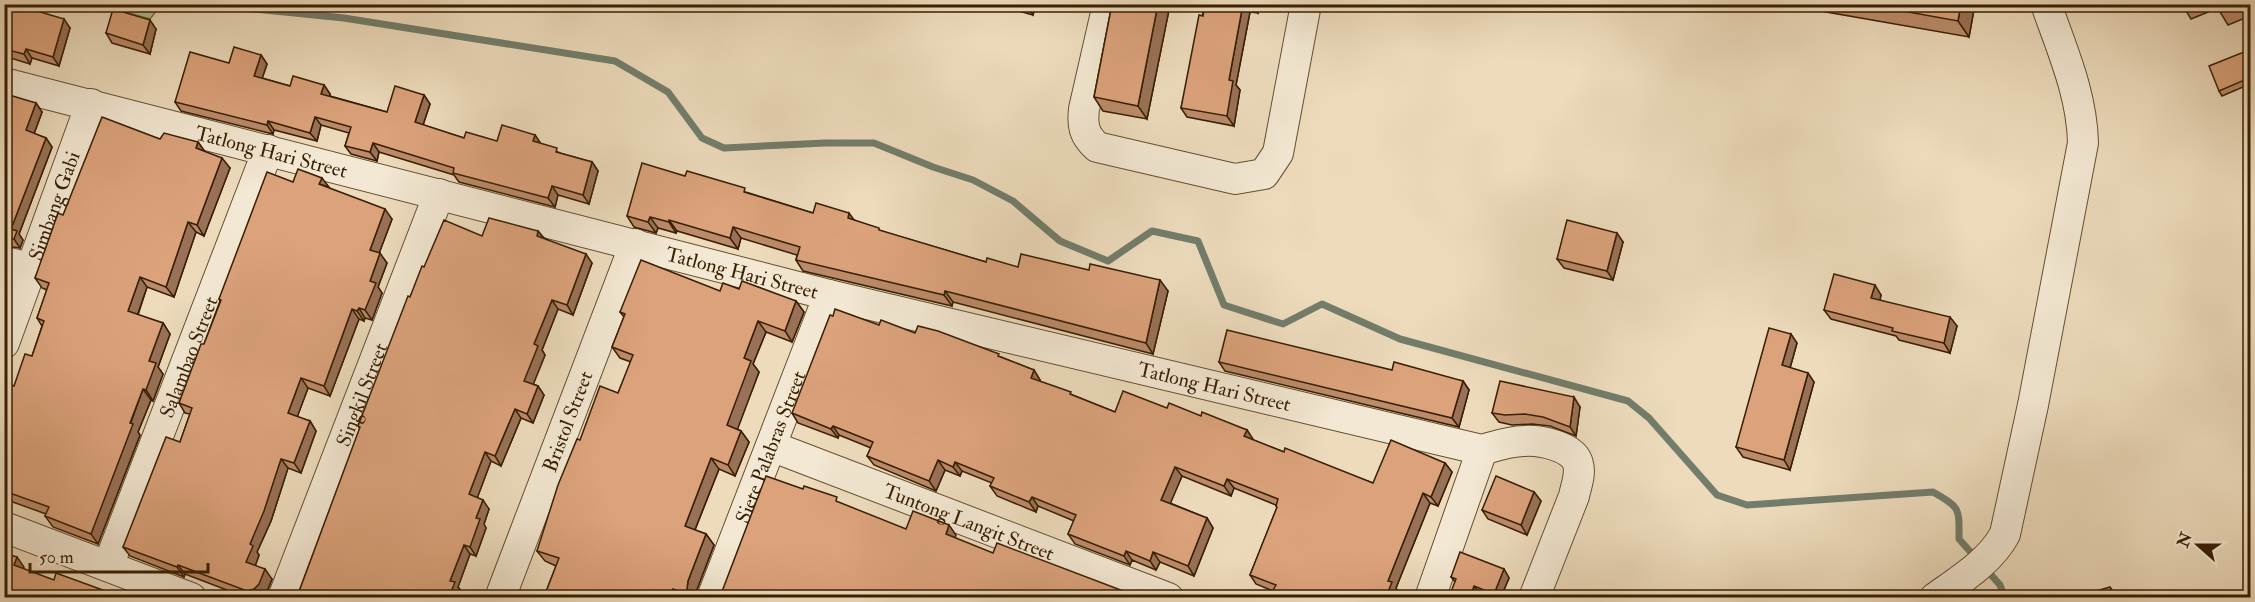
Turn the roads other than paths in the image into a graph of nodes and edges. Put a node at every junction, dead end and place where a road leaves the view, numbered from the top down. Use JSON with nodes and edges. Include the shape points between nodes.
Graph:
{"nodes":[{"id":1,"x":1108,"y":4,"type":"edge"},
{"id":2,"x":1306,"y":4,"type":"edge"},
{"id":3,"x":2046,"y":4,"type":"edge"},
{"id":4,"x":4,"y":83,"type":"edge"},
{"id":5,"x":92,"y":104,"type":"junction"},
{"id":6,"x":268,"y":150,"type":"junction"},
{"id":7,"x":439,"y":194,"type":"junction"},
{"id":8,"x":635,"y":244,"type":"junction"},
{"id":9,"x":18,"y":265,"type":"edge"},
{"id":10,"x":829,"y":296,"type":"junction"},
{"id":11,"x":4,"y":343,"type":"edge"},
{"id":12,"x":771,"y":446,"type":"junction"},
{"id":13,"x":1482,"y":450,"type":"junction"},
{"id":14,"x":4,"y":527,"type":"edge"},
{"id":15,"x":108,"y":566,"type":"junction"},
{"id":16,"x":1946,"y":590,"type":"edge"},
{"id":17,"x":191,"y":597,"type":"edge"},
{"id":18,"x":283,"y":597,"type":"edge"},
{"id":19,"x":500,"y":597,"type":"edge"},
{"id":20,"x":712,"y":597,"type":"edge"},
{"id":21,"x":1168,"y":597,"type":"edge"},
{"id":22,"x":1430,"y":597,"type":"edge"},
{"id":23,"x":1534,"y":597,"type":"edge"}],
"edges":[{"from":1,"to":2,"type":"street","via":[[1084,109],[1082,125],[1087,137],[1097,147],[1235,179],[1264,174],[1278,153]]},
{"from":3,"to":16,"type":"street","via":[[2075,85],[2083,118],[2083,143],[2005,534],[1989,556]]},
{"from":4,"to":5,"type":"street","name":"Tatlong Hari Street"},
{"from":5,"to":6,"type":"street","name":"Tatlong Hari Street"},
{"from":5,"to":9,"type":"street","name":"Simbang Gabi"},
{"from":6,"to":7,"type":"street","name":"Tatlong Hari Street"},
{"from":6,"to":15,"type":"street","name":"Salambao Street"},
{"from":7,"to":8,"type":"street","name":"Tatlong Hari Street"},
{"from":7,"to":18,"type":"street","name":"Singkil Street"},
{"from":8,"to":10,"type":"street","name":"Tatlong Hari Street"},
{"from":8,"to":19,"type":"street","name":"Bristol Street"},
{"from":9,"to":11,"type":"street","name":"Simbang Gabi"},
{"from":10,"to":12,"type":"street","name":"Siete Palabras Street"},
{"from":10,"to":13,"type":"street","name":"Tatlong Hari Street"},
{"from":12,"to":20,"type":"street","name":"Siete Palabras Street"},
{"from":12,"to":21,"type":"street","name":"Tuntong Langit Street"},
{"from":13,"to":22,"type":"street"},
{"from":13,"to":23,"type":"street","via":[[1525,440],[1560,447],[1578,462],[1574,496]]},
{"from":14,"to":15,"type":"street"},
{"from":15,"to":17,"type":"street"}]}
